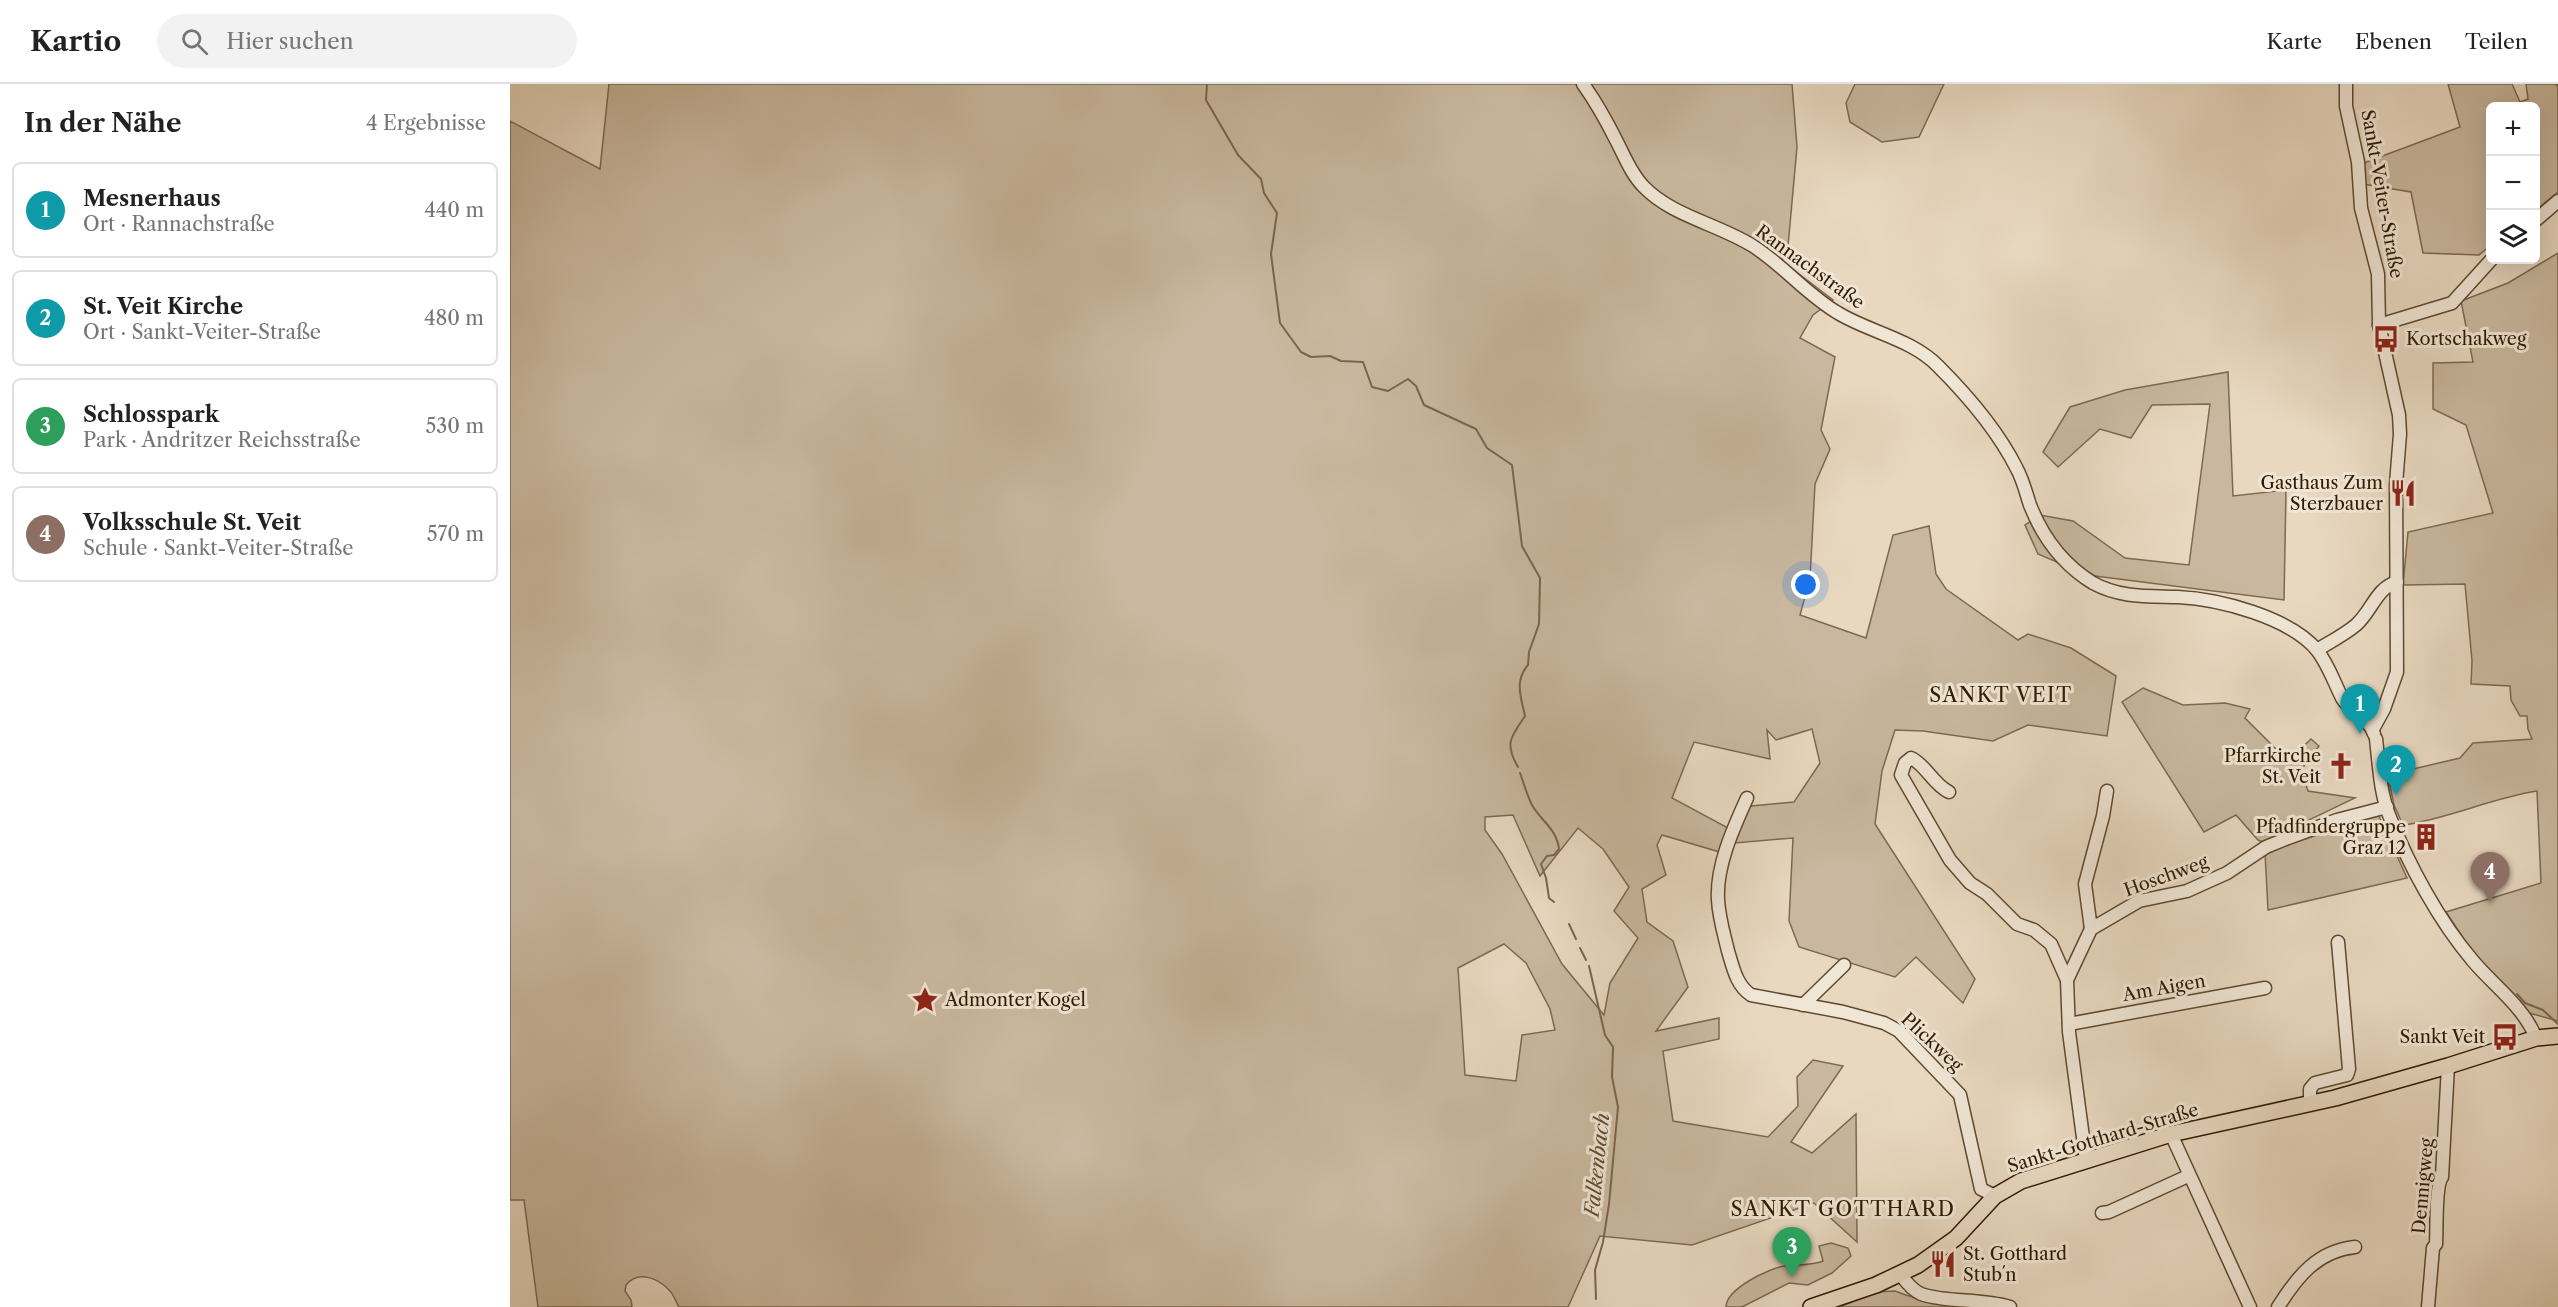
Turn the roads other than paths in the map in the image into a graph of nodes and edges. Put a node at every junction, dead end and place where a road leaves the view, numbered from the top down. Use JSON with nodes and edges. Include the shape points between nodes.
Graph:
{"nodes":[{"id":1,"x":1583,"y":84,"type":"edge"},
{"id":2,"x":2346,"y":84,"type":"edge"},
{"id":3,"x":2558,"y":201,"type":"edge"},
{"id":4,"x":2540,"y":216,"type":"edge"},
{"id":5,"x":2487,"y":264,"type":"edge"},
{"id":6,"x":2379,"y":325,"type":"junction"},
{"id":7,"x":2397,"y":582,"type":"junction"},
{"id":8,"x":2317,"y":650,"type":"junction"},
{"id":9,"x":2374,"y":734,"type":"junction"},
{"id":10,"x":2107,"y":791,"type":"dead end"},
{"id":11,"x":1949,"y":792,"type":"dead end"},
{"id":12,"x":1747,"y":798,"type":"dead end"},
{"id":13,"x":2387,"y":807,"type":"junction"},
{"id":14,"x":2091,"y":929,"type":"junction"},
{"id":15,"x":2338,"y":942,"type":"dead end"},
{"id":16,"x":1844,"y":965,"type":"dead end"},
{"id":17,"x":2067,"y":980,"type":"junction"},
{"id":18,"x":2265,"y":988,"type":"dead end"},
{"id":19,"x":1803,"y":1005,"type":"junction"},
{"id":20,"x":2069,"y":1024,"type":"junction"},
{"id":21,"x":2558,"y":1036,"type":"edge"},
{"id":22,"x":2536,"y":1038,"type":"junction"},
{"id":23,"x":2448,"y":1066,"type":"junction"},
{"id":24,"x":2310,"y":1104,"type":"junction"},
{"id":25,"x":2171,"y":1134,"type":"junction"},
{"id":26,"x":2086,"y":1160,"type":"junction"},
{"id":27,"x":2188,"y":1176,"type":"junction"},
{"id":28,"x":1995,"y":1196,"type":"junction"},
{"id":29,"x":2102,"y":1213,"type":"dead end"},
{"id":30,"x":2355,"y":1247,"type":"dead end"},
{"id":31,"x":1901,"y":1275,"type":"junction"},
{"id":32,"x":1812,"y":1307,"type":"edge"},
{"id":33,"x":2010,"y":1307,"type":"edge"},
{"id":34,"x":2250,"y":1307,"type":"edge"},
{"id":35,"x":2278,"y":1307,"type":"edge"},
{"id":36,"x":2428,"y":1307,"type":"edge"}],
"edges":[{"from":1,"to":8,"type":"street","name":"Rannachstraße","via":[[1601,109],[1634,173],[1666,205],[1729,231],[1834,311],[1937,364],[1997,436],[2018,470],[2043,535],[2062,560],[2103,587],[2129,596],[2194,598],[2250,612],[2278,622]]},
{"from":2,"to":6,"type":"street","name":"Sankt-Veiter-Straße","via":[[2361,208],[2378,274]]},
{"from":3,"to":4,"type":"street"},
{"from":5,"to":6,"type":"street","via":[[2452,303]]},
{"from":6,"to":7,"type":"street","name":"Sankt-Veiter-Straße","via":[[2399,415]]},
{"from":7,"to":8,"type":"street","via":[[2382,591],[2358,623]]},
{"from":7,"to":9,"type":"street","name":"Sankt-Veiter-Straße","via":[[2397,672]]},
{"from":8,"to":9,"type":"street","name":"Rannachstraße","via":[[2343,700]]},
{"from":9,"to":13,"type":"street"},
{"from":10,"to":14,"type":"street","via":[[2085,884]]},
{"from":11,"to":17,"type":"street","via":[[1917,761],[1911,758],[1905,763],[1901,775],[1950,860],[1970,884],[1987,894],[2017,924],[2034,930],[2051,944]]},
{"from":12,"to":19,"type":"street","name":"Plickweg","via":[[1719,874],[1719,911],[1733,968],[1743,989],[1751,995]]},
{"from":13,"to":14,"type":"street","name":"Hoschweg","via":[[2337,820],[2266,847],[2217,878],[2187,891],[2139,901]]},
{"from":13,"to":22,"type":"street","via":[[2439,914],[2471,960],[2529,1022]]},
{"from":14,"to":17,"type":"street"},
{"from":15,"to":24,"type":"street","via":[[2349,1069],[2347,1075],[2315,1083],[2310,1089]]},
{"from":16,"to":19,"type":"street"},
{"from":17,"to":20,"type":"street"},
{"from":18,"to":20,"type":"street","name":"Am Aigen"},
{"from":19,"to":28,"type":"street","name":"Plickweg","via":[[1857,1015],[1899,1031],[1960,1095],[1981,1189]]},
{"from":20,"to":26,"type":"street"},
{"from":21,"to":22,"type":"main road"},
{"from":22,"to":23,"type":"main road","name":"Sankt-Gotthard-Straße"},
{"from":23,"to":24,"type":"main road","name":"Sankt-Gotthard-Straße"},
{"from":23,"to":36,"type":"street","name":"Dennigweg","via":[[2442,1177]]},
{"from":24,"to":25,"type":"main road","name":"Sankt-Gotthard-Straße"},
{"from":25,"to":26,"type":"main road","name":"Sankt-Gotthard-Straße"},
{"from":25,"to":27,"type":"street"},
{"from":26,"to":28,"type":"main road","name":"Sankt-Gotthard-Straße","via":[[2020,1181]]},
{"from":27,"to":29,"type":"street"},
{"from":27,"to":34,"type":"street"},
{"from":28,"to":31,"type":"main road","name":"Sankt-Gotthard-Straße","via":[[1949,1243]]},
{"from":30,"to":35,"type":"street","via":[[2338,1249],[2316,1261],[2298,1276]]},
{"from":31,"to":32,"type":"main road","name":"Sankt-Gotthard-Straße"},
{"from":31,"to":33,"type":"street","via":[[1921,1294]]}]}
